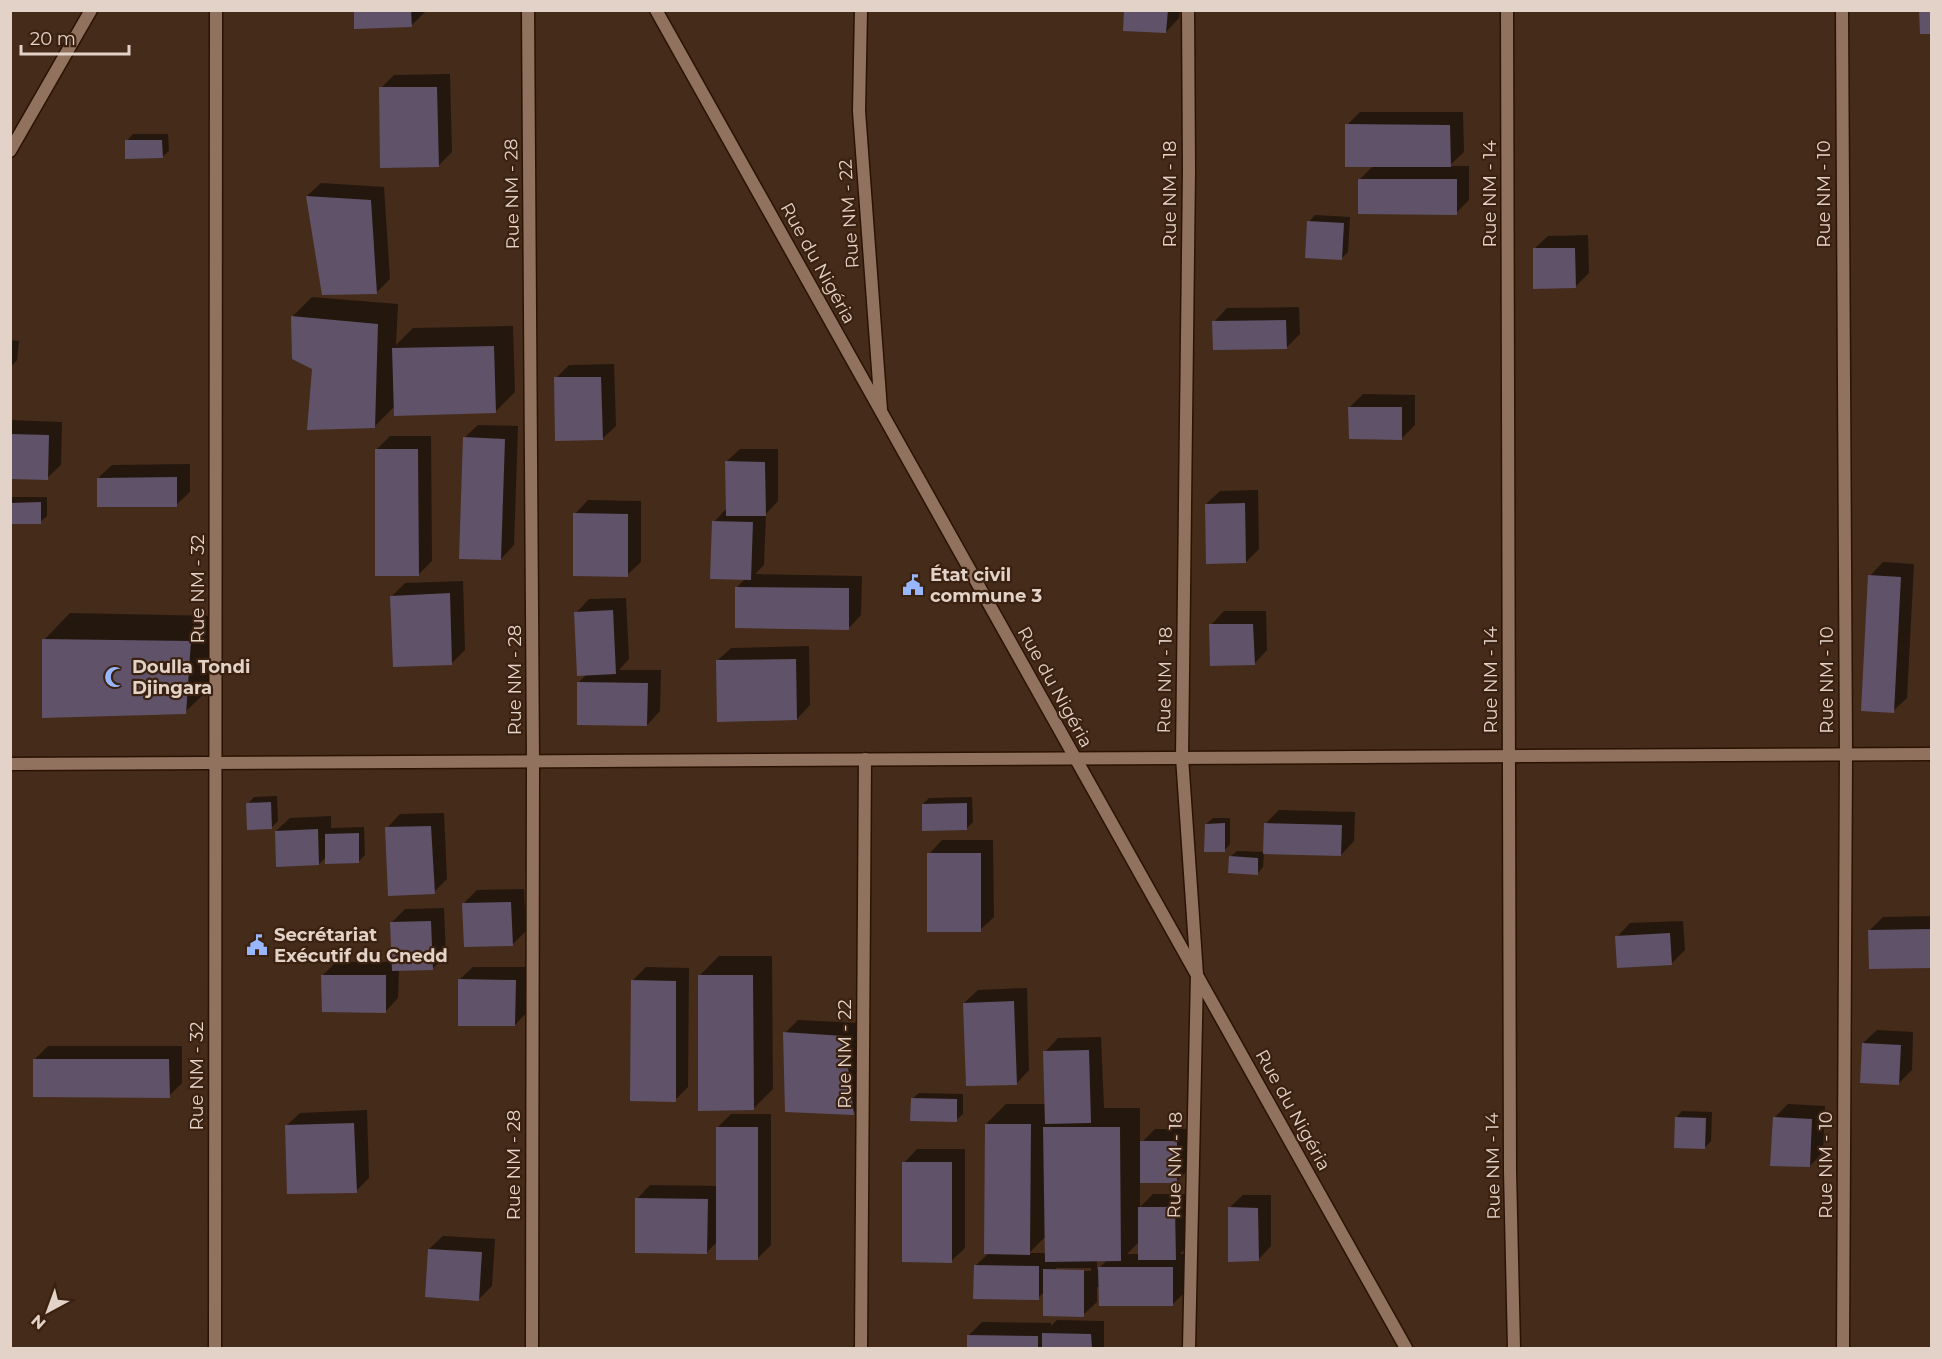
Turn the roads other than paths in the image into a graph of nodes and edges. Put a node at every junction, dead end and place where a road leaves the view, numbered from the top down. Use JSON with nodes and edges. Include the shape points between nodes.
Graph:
{"nodes":[{"id":1,"x":91,"y":10,"type":"edge"},
{"id":2,"x":216,"y":10,"type":"edge"},
{"id":3,"x":528,"y":10,"type":"edge"},
{"id":4,"x":656,"y":10,"type":"edge"},
{"id":5,"x":861,"y":10,"type":"edge"},
{"id":6,"x":1188,"y":10,"type":"edge"},
{"id":7,"x":1507,"y":10,"type":"edge"},
{"id":8,"x":1842,"y":10,"type":"edge"},
{"id":9,"x":10,"y":151,"type":"edge"},
{"id":10,"x":882,"y":414,"type":"junction"},
{"id":11,"x":1846,"y":754,"type":"junction"},
{"id":12,"x":1932,"y":754,"type":"edge"},
{"id":13,"x":1510,"y":756,"type":"junction"},
{"id":14,"x":1074,"y":757,"type":"junction"},
{"id":15,"x":1182,"y":757,"type":"junction"},
{"id":16,"x":865,"y":759,"type":"junction"},
{"id":17,"x":533,"y":761,"type":"junction"},
{"id":18,"x":215,"y":762,"type":"junction"},
{"id":19,"x":10,"y":764,"type":"edge"},
{"id":20,"x":1197,"y":975,"type":"junction"},
{"id":21,"x":215,"y":1348,"type":"edge"},
{"id":22,"x":532,"y":1348,"type":"edge"},
{"id":23,"x":861,"y":1348,"type":"edge"},
{"id":24,"x":1189,"y":1348,"type":"edge"},
{"id":25,"x":1406,"y":1348,"type":"edge"},
{"id":26,"x":1514,"y":1348,"type":"edge"},
{"id":27,"x":1843,"y":1348,"type":"edge"}],
"edges":[{"from":1,"to":9,"type":"street"},
{"from":2,"to":18,"type":"street","name":"Rue NM - 32"},
{"from":3,"to":17,"type":"street","name":"Rue NM - 28"},
{"from":4,"to":10,"type":"street","name":"Rue du Nigéria"},
{"from":5,"to":10,"type":"street","name":"Rue NM - 22","via":[[859,111]]},
{"from":6,"to":15,"type":"street","name":"Rue NM - 18"},
{"from":7,"to":13,"type":"street","name":"Rue NM - 14"},
{"from":8,"to":11,"type":"street","name":"Rue NM - 10"},
{"from":10,"to":14,"type":"street","name":"Rue du Nigéria"},
{"from":11,"to":12,"type":"street"},
{"from":11,"to":13,"type":"street"},
{"from":11,"to":27,"type":"street","name":"Rue NM - 10"},
{"from":13,"to":15,"type":"street"},
{"from":13,"to":26,"type":"street","name":"Rue NM - 14"},
{"from":14,"to":15,"type":"street"},
{"from":14,"to":16,"type":"street"},
{"from":14,"to":20,"type":"street","name":"Rue du Nigéria"},
{"from":15,"to":20,"type":"street","name":"Rue NM - 18"},
{"from":16,"to":17,"type":"street"},
{"from":16,"to":23,"type":"street","name":"Rue NM - 22"},
{"from":17,"to":18,"type":"street"},
{"from":17,"to":22,"type":"street","name":"Rue NM - 28"},
{"from":18,"to":19,"type":"street"},
{"from":18,"to":21,"type":"street","name":"Rue NM - 32"},
{"from":20,"to":24,"type":"street","name":"Rue NM - 18"},
{"from":20,"to":25,"type":"street","name":"Rue du Nigéria"}]}
